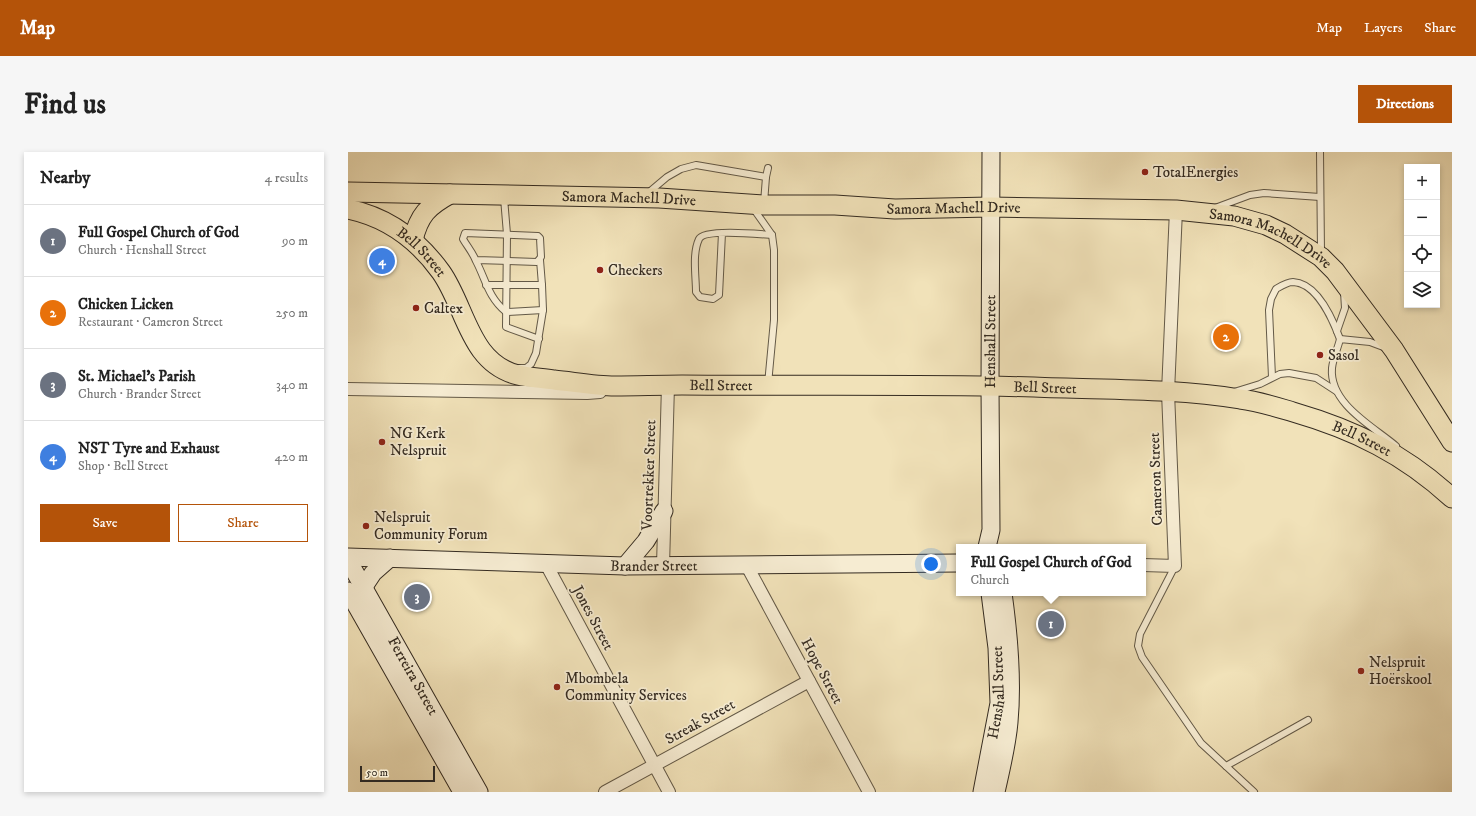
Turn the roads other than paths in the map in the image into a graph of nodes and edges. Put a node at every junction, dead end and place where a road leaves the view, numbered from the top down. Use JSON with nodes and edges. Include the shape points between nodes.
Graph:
{"nodes":[{"id":1,"x":991,"y":152,"type":"edge"},
{"id":2,"x":1320,"y":152,"type":"edge"},
{"id":3,"x":768,"y":168,"type":"dead end"},
{"id":4,"x":766,"y":177,"type":"junction"},
{"id":5,"x":348,"y":192,"type":"edge"},
{"id":6,"x":450,"y":194,"type":"junction"},
{"id":7,"x":504,"y":195,"type":"junction"},
{"id":8,"x":642,"y":198,"type":"junction"},
{"id":9,"x":1320,"y":198,"type":"junction"},
{"id":10,"x":757,"y":205,"type":"junction"},
{"id":11,"x":990,"y":207,"type":"junction"},
{"id":12,"x":348,"y":209,"type":"edge"},
{"id":13,"x":1176,"y":210,"type":"junction"},
{"id":14,"x":1204,"y":212,"type":"junction"},
{"id":15,"x":722,"y":233,"type":"junction"},
{"id":16,"x":507,"y":234,"type":"junction"},
{"id":17,"x":772,"y":235,"type":"junction"},
{"id":18,"x":413,"y":240,"type":"junction"},
{"id":19,"x":1321,"y":258,"type":"junction"},
{"id":20,"x":476,"y":260,"type":"junction"},
{"id":21,"x":540,"y":260,"type":"junction"},
{"id":22,"x":507,"y":261,"type":"junction"},
{"id":23,"x":1343,"y":282,"type":"junction"},
{"id":24,"x":486,"y":285,"type":"junction"},
{"id":25,"x":506,"y":285,"type":"junction"},
{"id":26,"x":542,"y":285,"type":"junction"},
{"id":27,"x":542,"y":310,"type":"junction"},
{"id":28,"x":506,"y":312,"type":"junction"},
{"id":29,"x":1337,"y":331,"type":"junction"},
{"id":30,"x":539,"y":339,"type":"junction"},
{"id":31,"x":1340,"y":339,"type":"junction"},
{"id":32,"x":473,"y":340,"type":"junction"},
{"id":33,"x":1394,"y":350,"type":"junction"},
{"id":34,"x":499,"y":357,"type":"dead end"},
{"id":35,"x":505,"y":362,"type":"dead end"},
{"id":36,"x":1272,"y":377,"type":"junction"},
{"id":37,"x":668,"y":385,"type":"junction"},
{"id":38,"x":612,"y":386,"type":"junction"},
{"id":39,"x":768,"y":386,"type":"junction"},
{"id":40,"x":990,"y":386,"type":"junction"},
{"id":41,"x":348,"y":389,"type":"edge"},
{"id":42,"x":1168,"y":392,"type":"junction"},
{"id":43,"x":1338,"y":393,"type":"junction"},
{"id":44,"x":1221,"y":397,"type":"junction"},
{"id":45,"x":1452,"y":442,"type":"edge"},
{"id":46,"x":1423,"y":475,"type":"junction"},
{"id":47,"x":1452,"y":498,"type":"edge"},
{"id":48,"x":664,"y":511,"type":"junction"},
{"id":49,"x":991,"y":530,"type":"junction"},
{"id":50,"x":988,"y":544,"type":"edge"},
{"id":51,"x":995,"y":544,"type":"edge"},
{"id":52,"x":348,"y":558,"type":"edge"},
{"id":53,"x":390,"y":558,"type":"junction"},
{"id":54,"x":956,"y":563,"type":"edge"},
{"id":55,"x":546,"y":564,"type":"junction"},
{"id":56,"x":1146,"y":565,"type":"edge"},
{"id":57,"x":625,"y":566,"type":"junction"},
{"id":58,"x":663,"y":566,"type":"junction"},
{"id":59,"x":747,"y":566,"type":"junction"},
{"id":60,"x":1175,"y":566,"type":"junction"},
{"id":61,"x":355,"y":590,"type":"edge"},
{"id":62,"x":990,"y":596,"type":"edge"},
{"id":63,"x":1004,"y":596,"type":"edge"},
{"id":64,"x":809,"y":681,"type":"junction"},
{"id":65,"x":1308,"y":720,"type":"dead end"},
{"id":66,"x":654,"y":766,"type":"junction"},
{"id":67,"x":1226,"y":766,"type":"junction"},
{"id":68,"x":462,"y":792,"type":"edge"},
{"id":69,"x":479,"y":792,"type":"edge"},
{"id":70,"x":605,"y":792,"type":"edge"},
{"id":71,"x":669,"y":792,"type":"edge"},
{"id":72,"x":868,"y":792,"type":"edge"},
{"id":73,"x":982,"y":792,"type":"edge"},
{"id":74,"x":996,"y":792,"type":"edge"},
{"id":75,"x":1254,"y":792,"type":"edge"}],
"edges":[{"from":1,"to":11,"type":"street","name":"Henshall Street"},
{"from":2,"to":9,"type":"lane"},
{"from":3,"to":4,"type":"lane"},
{"from":4,"to":8,"type":"lane","via":[[696,164],[667,177]]},
{"from":4,"to":10,"type":"lane"},
{"from":5,"to":6,"type":"main road","name":"Samora Machell Drive"},
{"from":6,"to":7,"type":"main road","name":"Samora Machell Drive"},
{"from":6,"to":18,"type":"main road","via":[[433,203],[424,212]]},
{"from":7,"to":8,"type":"main road","name":"Samora Machell Drive"},
{"from":7,"to":16,"type":"lane"},
{"from":8,"to":10,"type":"main road","name":"Samora Machell Drive"},
{"from":9,"to":14,"type":"lane","via":[[1284,194],[1250,195]]},
{"from":9,"to":19,"type":"lane"},
{"from":10,"to":11,"type":"main road","name":"Samora Machell Drive"},
{"from":10,"to":17,"type":"lane"},
{"from":11,"to":13,"type":"main road","name":"Samora Machell Drive"},
{"from":11,"to":40,"type":"street","name":"Henshall Street"},
{"from":12,"to":18,"type":"main road","name":"Bell Street","via":[[375,217]]},
{"from":13,"to":14,"type":"main road","name":"Samora Machell Drive"},
{"from":13,"to":42,"type":"street","name":"Cameron Street"},
{"from":14,"to":19,"type":"main road","name":"Samora Machell Drive","via":[[1234,216],[1266,226],[1285,234]]},
{"from":15,"to":15,"type":"lane","via":[[705,234],[699,239],[696,252],[696,292],[700,297],[713,299],[719,295]]},
{"from":15,"to":17,"type":"lane"},
{"from":16,"to":20,"type":"lane","via":[[465,233],[462,240]]},
{"from":16,"to":21,"type":"lane","via":[[538,236]]},
{"from":16,"to":22,"type":"lane"},
{"from":17,"to":39,"type":"lane","via":[[774,320]]},
{"from":18,"to":32,"type":"main road","name":"Bell Street","via":[[441,273]]},
{"from":19,"to":23,"type":"main road","name":"Samora Machell Drive"},
{"from":20,"to":22,"type":"lane"},
{"from":20,"to":24,"type":"lane"},
{"from":21,"to":22,"type":"lane"},
{"from":21,"to":26,"type":"lane"},
{"from":22,"to":25,"type":"lane"},
{"from":23,"to":29,"type":"lane","via":[[1345,308]]},
{"from":23,"to":33,"type":"main road","name":"Samora Machell Drive"},
{"from":24,"to":25,"type":"lane"},
{"from":24,"to":28,"type":"lane","via":[[496,304]]},
{"from":25,"to":26,"type":"lane"},
{"from":25,"to":28,"type":"lane"},
{"from":26,"to":27,"type":"lane"},
{"from":27,"to":28,"type":"lane"},
{"from":27,"to":30,"type":"lane"},
{"from":28,"to":30,"type":"lane","via":[[506,327]]},
{"from":29,"to":31,"type":"lane"},
{"from":29,"to":36,"type":"lane","via":[[1322,302],[1304,285],[1292,282],[1276,289],[1269,310]]},
{"from":30,"to":35,"type":"lane","via":[[535,359],[526,368]]},
{"from":31,"to":33,"type":"lane","via":[[1370,342]]},
{"from":31,"to":43,"type":"lane","via":[[1332,369]]},
{"from":32,"to":34,"type":"lane"},
{"from":32,"to":38,"type":"main road","name":"Bell Street","via":[[484,356],[502,369],[517,375]]},
{"from":33,"to":45,"type":"main road","name":"Samora Machell Drive"},
{"from":36,"to":43,"type":"lane","via":[[1289,373],[1307,375],[1322,380]]},
{"from":36,"to":44,"type":"lane","via":[[1260,384]]},
{"from":37,"to":38,"type":"main road","name":"Bell Street"},
{"from":37,"to":39,"type":"main road","name":"Bell Street"},
{"from":37,"to":48,"type":"street","name":"Voortrekker Street"},
{"from":38,"to":41,"type":"street","name":"Bell Street","via":[[587,393]]},
{"from":39,"to":40,"type":"main road","name":"Bell Street"},
{"from":40,"to":42,"type":"main road","name":"Bell Street"},
{"from":40,"to":49,"type":"street","name":"Henshall Street"},
{"from":42,"to":44,"type":"main road","name":"Bell Street"},
{"from":42,"to":60,"type":"street","name":"Cameron Street"},
{"from":43,"to":46,"type":"lane","via":[[1358,417],[1404,453]]},
{"from":44,"to":46,"type":"main road","name":"Bell Street","via":[[1268,404],[1340,427],[1382,446]]},
{"from":46,"to":47,"type":"main road","name":"Bell Street"},
{"from":48,"to":57,"type":"street","via":[[646,541]]},
{"from":48,"to":58,"type":"street","name":"Voortrekker Street"},
{"from":49,"to":50,"type":"street","name":"Henshall Street"},
{"from":49,"to":51,"type":"street","name":"Henshall Street"},
{"from":52,"to":53,"type":"street","name":"Brander Street"},
{"from":52,"to":61,"type":"street","name":"Ferreira Street"},
{"from":53,"to":55,"type":"street","name":"Brander Street"},
{"from":53,"to":61,"type":"street"},
{"from":54,"to":59,"type":"street","name":"Brander Street"},
{"from":55,"to":57,"type":"street","name":"Brander Street"},
{"from":55,"to":66,"type":"street","name":"Jones Street"},
{"from":56,"to":60,"type":"street"},
{"from":57,"to":58,"type":"street","name":"Brander Street"},
{"from":58,"to":59,"type":"street","name":"Brander Street"},
{"from":59,"to":64,"type":"street","name":"Hope Street"},
{"from":60,"to":67,"type":"lane","name":"Cameron Street","via":[[1140,634],[1138,646],[1149,670],[1201,743]]},
{"from":61,"to":68,"type":"street","name":"Ferreira Street"},
{"from":61,"to":69,"type":"street","name":"Ferreira Street"},
{"from":62,"to":73,"type":"street","name":"Henshall Street","via":[[997,648],[999,703]]},
{"from":63,"to":74,"type":"street","name":"Henshall Street","via":[[1010,644],[1010,695],[1007,736]]},
{"from":64,"to":66,"type":"street","name":"Streak Street"},
{"from":64,"to":72,"type":"street","name":"Hope Street"},
{"from":65,"to":67,"type":"lane"},
{"from":66,"to":70,"type":"street","name":"Streak Street"},
{"from":66,"to":71,"type":"street","name":"Jones Street"},
{"from":67,"to":75,"type":"lane","name":"Cameron Street"}]}
